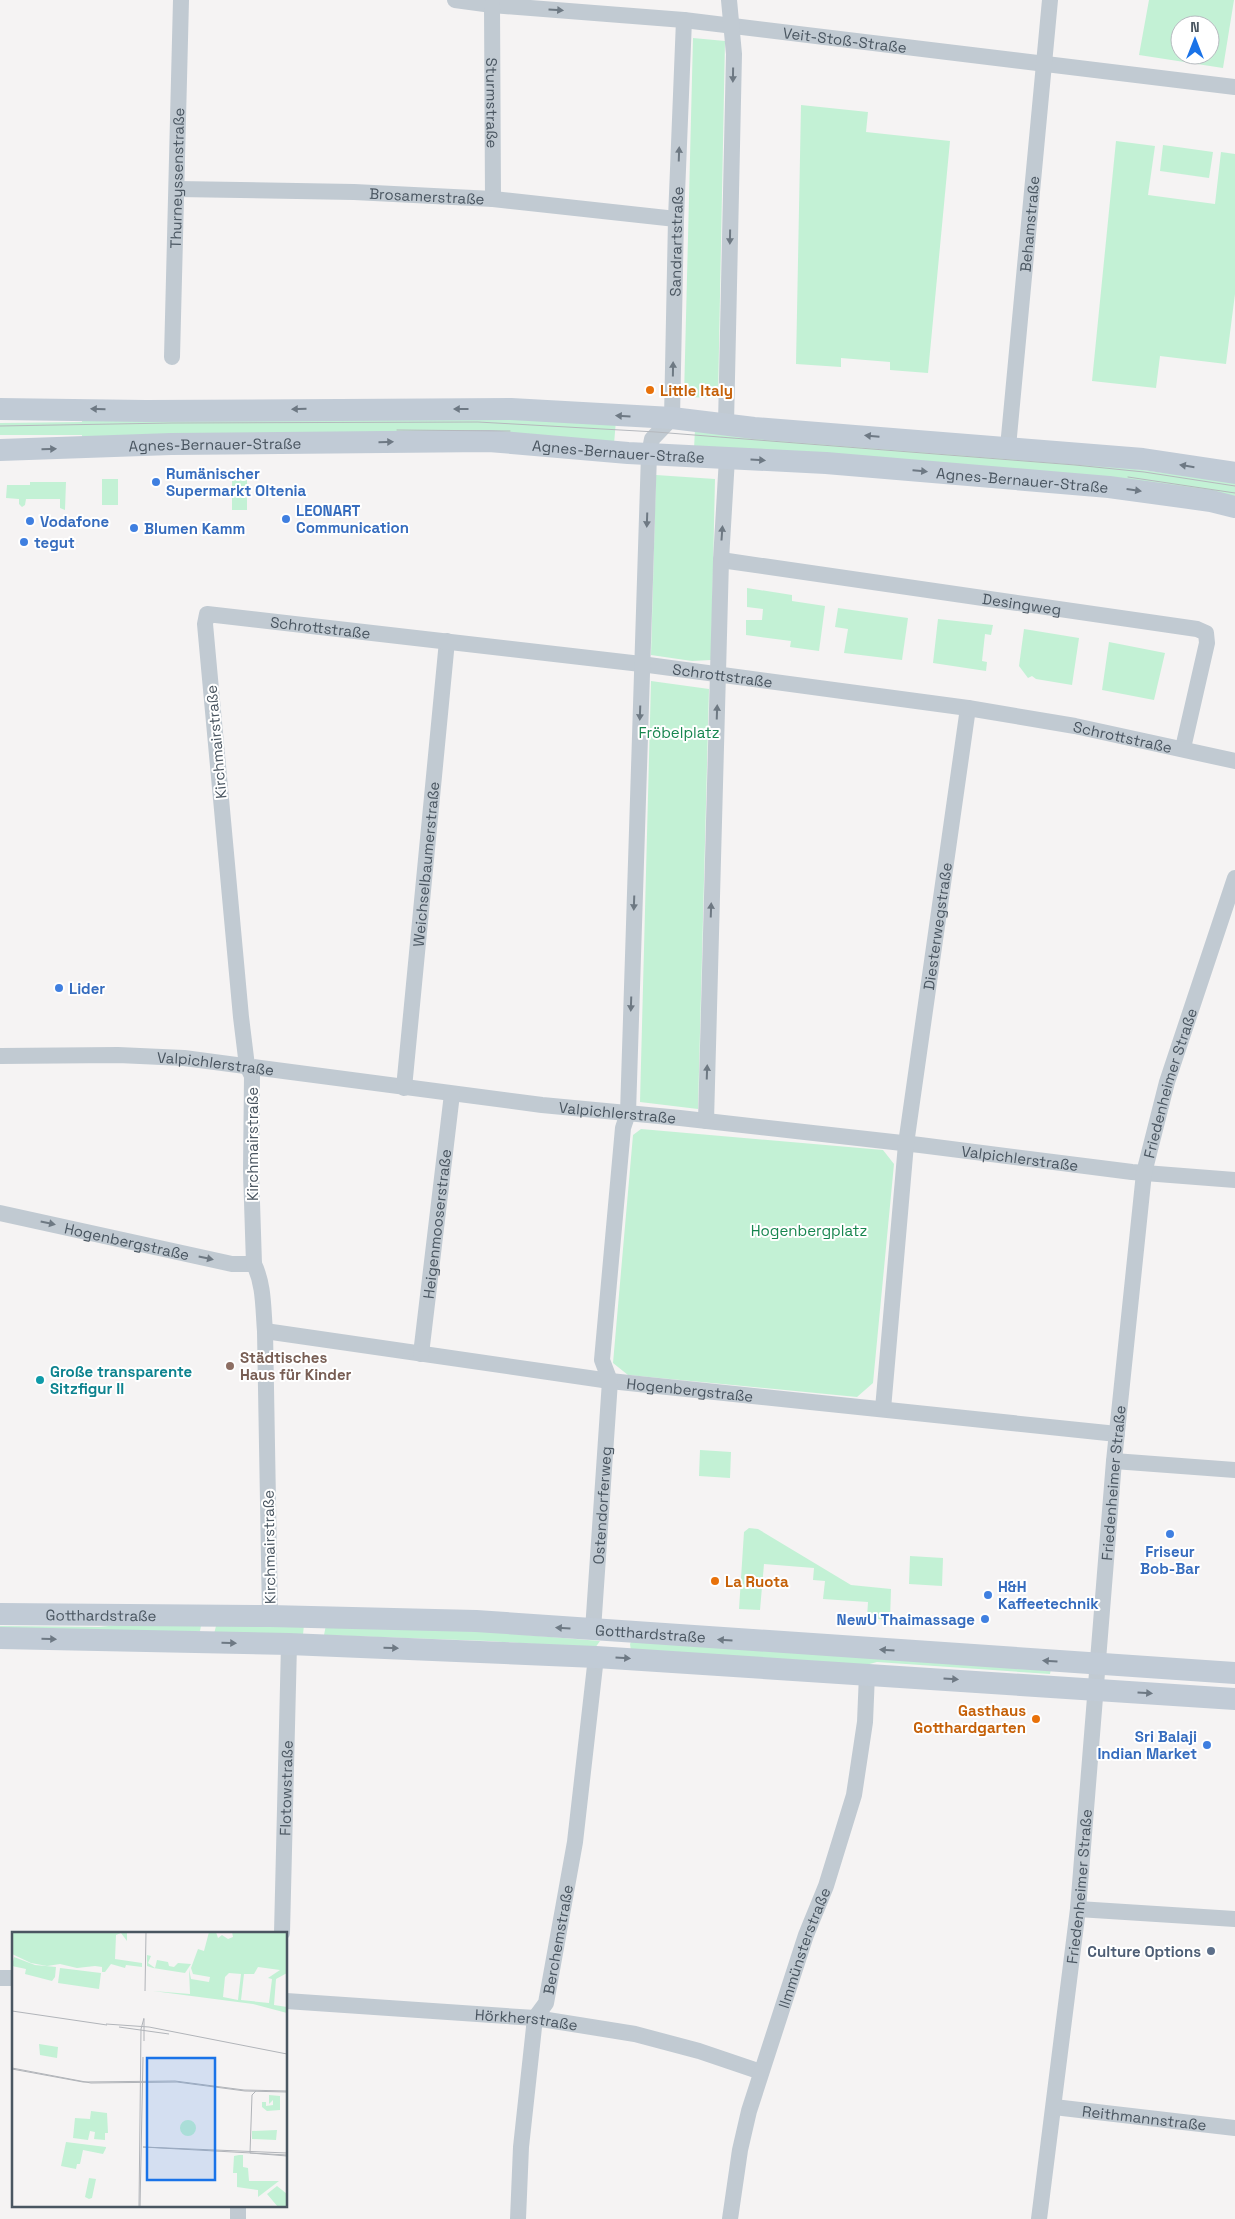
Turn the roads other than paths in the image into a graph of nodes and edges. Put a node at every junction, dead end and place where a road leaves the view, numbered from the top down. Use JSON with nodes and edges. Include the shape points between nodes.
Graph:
{"nodes":[{"id":1,"x":181,"y":0,"type":"edge"},
{"id":2,"x":455,"y":0,"type":"edge"},
{"id":3,"x":730,"y":0,"type":"edge"},
{"id":4,"x":1050,"y":0,"type":"edge"},
{"id":5,"x":492,"y":5,"type":"junction"},
{"id":6,"x":684,"y":20,"type":"junction"},
{"id":7,"x":731,"y":26,"type":"junction"},
{"id":8,"x":1045,"y":64,"type":"junction"},
{"id":9,"x":1235,"y":87,"type":"edge"},
{"id":10,"x":177,"y":189,"type":"junction"},
{"id":11,"x":493,"y":199,"type":"junction"},
{"id":12,"x":676,"y":219,"type":"junction"},
{"id":13,"x":172,"y":357,"type":"dead end"},
{"id":14,"x":0,"y":409,"type":"edge"},
{"id":15,"x":672,"y":418,"type":"junction"},
{"id":16,"x":726,"y":424,"type":"junction"},
{"id":17,"x":1008,"y":448,"type":"junction"},
{"id":18,"x":0,"y":450,"type":"edge"},
{"id":19,"x":649,"y":454,"type":"junction"},
{"id":20,"x":727,"y":458,"type":"junction"},
{"id":21,"x":1235,"y":473,"type":"edge"},
{"id":22,"x":1235,"y":508,"type":"edge"},
{"id":23,"x":720,"y":560,"type":"junction"},
{"id":24,"x":207,"y":614,"type":"joint"},
{"id":25,"x":447,"y":641,"type":"junction"},
{"id":26,"x":641,"y":664,"type":"junction"},
{"id":27,"x":718,"y":675,"type":"junction"},
{"id":28,"x":968,"y":708,"type":"junction"},
{"id":29,"x":1183,"y":748,"type":"junction"},
{"id":30,"x":1235,"y":761,"type":"edge"},
{"id":31,"x":1235,"y":878,"type":"edge"},
{"id":32,"x":0,"y":1056,"type":"edge"},
{"id":33,"x":247,"y":1066,"type":"junction"},
{"id":34,"x":404,"y":1088,"type":"junction"},
{"id":35,"x":452,"y":1094,"type":"junction"},
{"id":36,"x":628,"y":1113,"type":"junction"},
{"id":37,"x":706,"y":1121,"type":"junction"},
{"id":38,"x":906,"y":1144,"type":"junction"},
{"id":39,"x":1144,"y":1173,"type":"junction"},
{"id":40,"x":1235,"y":1180,"type":"edge"},
{"id":41,"x":0,"y":1213,"type":"edge"},
{"id":42,"x":254,"y":1264,"type":"junction"},
{"id":43,"x":265,"y":1331,"type":"junction"},
{"id":44,"x":421,"y":1354,"type":"junction"},
{"id":45,"x":610,"y":1381,"type":"junction"},
{"id":46,"x":884,"y":1409,"type":"junction"},
{"id":47,"x":1118,"y":1434,"type":"junction"},
{"id":48,"x":1114,"y":1461,"type":"junction"},
{"id":49,"x":1235,"y":1470,"type":"edge"},
{"id":50,"x":0,"y":1614,"type":"edge"},
{"id":51,"x":202,"y":1615,"type":"junction"},
{"id":52,"x":270,"y":1616,"type":"junction"},
{"id":53,"x":593,"y":1630,"type":"junction"},
{"id":54,"x":0,"y":1638,"type":"edge"},
{"id":55,"x":200,"y":1642,"type":"junction"},
{"id":56,"x":289,"y":1644,"type":"junction"},
{"id":57,"x":596,"y":1657,"type":"junction"},
{"id":58,"x":1098,"y":1664,"type":"junction"},
{"id":59,"x":1235,"y":1673,"type":"edge"},
{"id":60,"x":867,"y":1674,"type":"junction"},
{"id":61,"x":1096,"y":1689,"type":"junction"},
{"id":62,"x":1235,"y":1699,"type":"edge"},
{"id":63,"x":1078,"y":1909,"type":"junction"},
{"id":64,"x":1235,"y":1919,"type":"edge"},
{"id":65,"x":282,"y":1932,"type":"edge"},
{"id":66,"x":288,"y":2001,"type":"edge"},
{"id":67,"x":535,"y":2018,"type":"junction"},
{"id":68,"x":761,"y":2072,"type":"junction"},
{"id":69,"x":1054,"y":2107,"type":"junction"},
{"id":70,"x":1235,"y":2128,"type":"edge"},
{"id":71,"x":238,"y":2206,"type":"edge"},
{"id":72,"x":238,"y":2219,"type":"edge"},
{"id":73,"x":518,"y":2219,"type":"edge"},
{"id":74,"x":730,"y":2219,"type":"edge"},
{"id":75,"x":1039,"y":2219,"type":"edge"}],
"edges":[{"from":1,"to":10,"type":"street","name":"Thurneyssenstraße"},
{"from":2,"to":5,"type":"street","name":"Veit-Stoß-Straße"},
{"from":3,"to":7,"type":"street"},
{"from":4,"to":8,"type":"street","name":"Behamstraße"},
{"from":5,"to":6,"type":"street","name":"Veit-Stoß-Straße","one_way":true},
{"from":5,"to":11,"type":"street","name":"Sturmstraße"},
{"from":6,"to":7,"type":"street","name":"Veit-Stoß-Straße"},
{"from":12,"to":6,"type":"street","name":"Sandrartstraße","one_way":true},
{"from":7,"to":8,"type":"street","name":"Veit-Stoß-Straße"},
{"from":7,"to":16,"type":"street","one_way":true,"via":[[734,54]]},
{"from":8,"to":9,"type":"street","name":"Veit-Stoß-Straße"},
{"from":8,"to":17,"type":"street","name":"Behamstraße"},
{"from":10,"to":11,"type":"street","name":"Brosamerstraße","via":[[354,192]]},
{"from":10,"to":13,"type":"street","name":"Thurneyssenstraße"},
{"from":11,"to":12,"type":"street","name":"Brosamerstraße"},
{"from":15,"to":12,"type":"street","name":"Sandrartstraße","one_way":true},
{"from":15,"to":14,"type":"main road","name":"Agnes-Bernauer-Straße","one_way":true,"via":[[511,409]]},
{"from":15,"to":16,"type":"main road","name":"Agnes-Bernauer-Straße"},
{"from":15,"to":19,"type":"street","via":[[656,432]]},
{"from":17,"to":16,"type":"main road","name":"Agnes-Bernauer-Straße","one_way":true},
{"from":21,"to":17,"type":"main road","name":"Agnes-Bernauer-Straße","one_way":true,"via":[[1143,459]]},
{"from":18,"to":19,"type":"main road","name":"Agnes-Bernauer-Straße","one_way":true,"via":[[171,444],[480,441]]},
{"from":19,"to":20,"type":"main road","name":"Agnes-Bernauer-Straße"},
{"from":19,"to":26,"type":"street","one_way":true},
{"from":20,"to":22,"type":"main road","name":"Agnes-Bernauer-Straße","one_way":true,"via":[[826,463],[1109,487],[1211,501]]},
{"from":23,"to":20,"type":"street","one_way":true},
{"from":23,"to":27,"type":"street"},
{"from":23,"to":29,"type":"street","name":"Desingweg","via":[[1197,629],[1206,633],[1207,643]]},
{"from":24,"to":25,"type":"street","name":"Schrottstraße"},
{"from":24,"to":33,"type":"street","name":"Kirchmairstraße","via":[[206,634]]},
{"from":25,"to":26,"type":"street","name":"Schrottstraße"},
{"from":25,"to":34,"type":"street","name":"Weichselbaumerstraße"},
{"from":26,"to":27,"type":"street","name":"Schrottstraße"},
{"from":26,"to":36,"type":"street","one_way":true},
{"from":27,"to":28,"type":"street","name":"Schrottstraße"},
{"from":37,"to":27,"type":"street","one_way":true},
{"from":28,"to":29,"type":"street","name":"Schrottstraße"},
{"from":28,"to":38,"type":"street","name":"Diesterwegstraße"},
{"from":29,"to":30,"type":"street","name":"Schrottstraße"},
{"from":31,"to":39,"type":"street","name":"Friedenheimer Straße","via":[[1167,1082]]},
{"from":32,"to":33,"type":"street","name":"Valpichlerstraße","via":[[118,1055],[184,1058]]},
{"from":33,"to":34,"type":"street","name":"Valpichlerstraße"},
{"from":33,"to":42,"type":"street","name":"Kirchmairstraße","via":[[252,1076]]},
{"from":34,"to":35,"type":"street","name":"Valpichlerstraße"},
{"from":35,"to":36,"type":"street","name":"Valpichlerstraße"},
{"from":35,"to":44,"type":"street","name":"Heigenmooserstraße"},
{"from":36,"to":37,"type":"street","name":"Valpichlerstraße"},
{"from":36,"to":45,"type":"street","via":[[623,1128],[602,1360]]},
{"from":37,"to":38,"type":"street","name":"Valpichlerstraße"},
{"from":38,"to":39,"type":"street","name":"Valpichlerstraße"},
{"from":38,"to":46,"type":"street"},
{"from":39,"to":40,"type":"street","name":"Valpichlerstraße"},
{"from":39,"to":47,"type":"street","name":"Friedenheimer Straße"},
{"from":41,"to":42,"type":"street","name":"Hogenbergstraße","one_way":true,"via":[[237,1265]]},
{"from":42,"to":43,"type":"street","name":"Kirchmairstraße","via":[[262,1288]]},
{"from":43,"to":44,"type":"street","name":"Hogenbergstraße"},
{"from":43,"to":52,"type":"street","name":"Kirchmairstraße"},
{"from":44,"to":45,"type":"street","name":"Hogenbergstraße"},
{"from":45,"to":46,"type":"street","name":"Hogenbergstraße"},
{"from":45,"to":53,"type":"street","name":"Ostendorferweg"},
{"from":46,"to":47,"type":"street","name":"Hogenbergstraße"},
{"from":47,"to":48,"type":"street","name":"Friedenheimer Straße"},
{"from":48,"to":49,"type":"street"},
{"from":48,"to":58,"type":"street","name":"Friedenheimer Straße"},
{"from":50,"to":51,"type":"main road","name":"Gotthardstraße"},
{"from":51,"to":52,"type":"main road","name":"Gotthardstraße"},
{"from":51,"to":55,"type":"main road","via":[[208,1631]]},
{"from":53,"to":52,"type":"main road","name":"Gotthardstraße","one_way":true,"via":[[476,1621]]},
{"from":58,"to":53,"type":"main road","name":"Gotthardstraße","one_way":true},
{"from":54,"to":55,"type":"main road","name":"Gotthardstraße","one_way":true},
{"from":55,"to":56,"type":"main road","name":"Gotthardstraße","one_way":true},
{"from":56,"to":57,"type":"main road","name":"Gotthardstraße","one_way":true},
{"from":56,"to":65,"type":"street","name":"Flotowstraße"},
{"from":57,"to":60,"type":"main road","name":"Gotthardstraße","one_way":true},
{"from":57,"to":67,"type":"street","name":"Berchemstraße","via":[[573,1852],[546,2003]]},
{"from":58,"to":59,"type":"main road","name":"Gotthardstraße"},
{"from":58,"to":61,"type":"street","name":"Friedenheimer Straße"},
{"from":60,"to":61,"type":"main road","name":"Gotthardstraße","one_way":true},
{"from":60,"to":68,"type":"street","name":"Ilmmünsterstraße","via":[[854,1796]]},
{"from":61,"to":62,"type":"main road","name":"Gotthardstraße","one_way":true},
{"from":61,"to":63,"type":"street","name":"Friedenheimer Straße"},
{"from":63,"to":64,"type":"street"},
{"from":63,"to":69,"type":"street","name":"Friedenheimer Straße"},
{"from":66,"to":67,"type":"street","name":"Hörkherstraße"},
{"from":67,"to":68,"type":"street","name":"Hörkherstraße","via":[[635,2034]]},
{"from":67,"to":73,"type":"street","name":"Berchemstraße","via":[[521,2147]]},
{"from":68,"to":74,"type":"street","name":"Ilmmünsterstraße","via":[[740,2150]]},
{"from":69,"to":70,"type":"street","name":"Reithmannstraße"},
{"from":69,"to":75,"type":"street","name":"Friedenheimer Straße"},
{"from":71,"to":72,"type":"street"}]}
